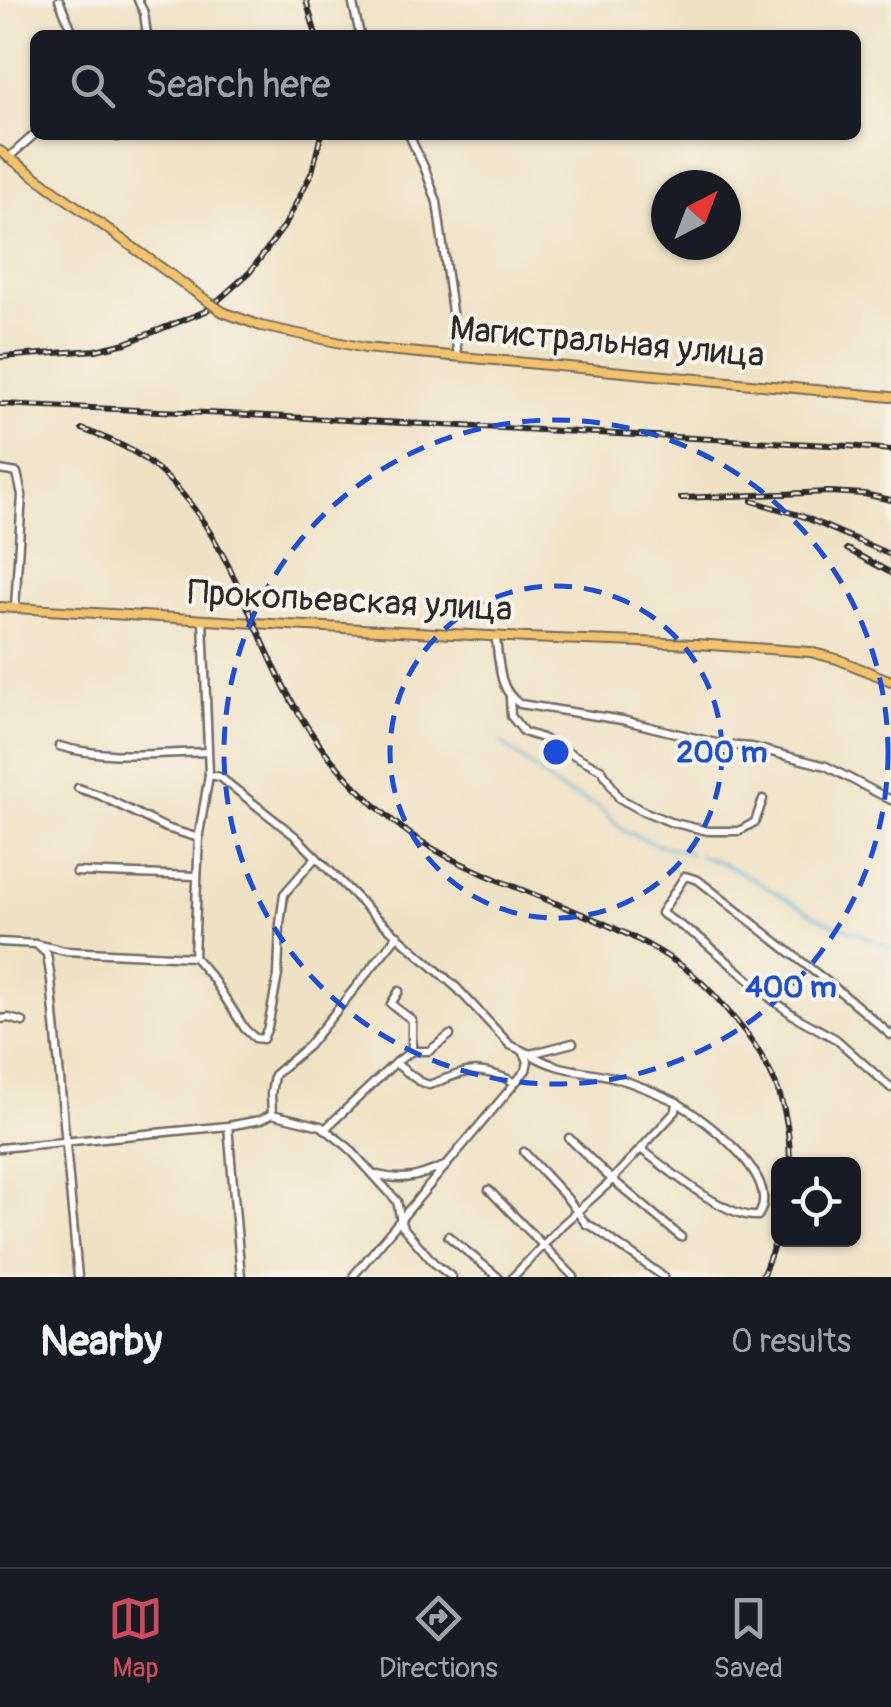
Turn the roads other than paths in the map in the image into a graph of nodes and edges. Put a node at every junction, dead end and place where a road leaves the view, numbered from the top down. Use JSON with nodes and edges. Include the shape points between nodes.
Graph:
{"nodes":[{"id":1,"x":58,"y":0,"type":"edge"},
{"id":2,"x":138,"y":0,"type":"edge"},
{"id":3,"x":352,"y":0,"type":"edge"},
{"id":4,"x":72,"y":30,"type":"edge"},
{"id":5,"x":147,"y":30,"type":"edge"},
{"id":6,"x":359,"y":30,"type":"edge"},
{"id":7,"x":30,"y":138,"type":"edge"},
{"id":8,"x":412,"y":140,"type":"edge"},
{"id":9,"x":0,"y":151,"type":"edge"},
{"id":10,"x":8,"y":158,"type":"junction"},
{"id":11,"x":458,"y":356,"type":"junction"},
{"id":12,"x":891,"y":396,"type":"edge"},
{"id":13,"x":0,"y":470,"type":"edge"},
{"id":14,"x":0,"y":607,"type":"edge"},
{"id":15,"x":15,"y":608,"type":"junction"},
{"id":16,"x":203,"y":620,"type":"junction"},
{"id":17,"x":496,"y":640,"type":"dead end"},
{"id":18,"x":891,"y":680,"type":"edge"},
{"id":19,"x":510,"y":697,"type":"junction"},
{"id":20,"x":59,"y":746,"type":"dead end"},
{"id":21,"x":207,"y":752,"type":"junction"},
{"id":22,"x":209,"y":774,"type":"junction"},
{"id":23,"x":78,"y":788,"type":"dead end"},
{"id":24,"x":763,"y":798,"type":"dead end"},
{"id":25,"x":891,"y":800,"type":"edge"},
{"id":26,"x":199,"y":838,"type":"junction"},
{"id":27,"x":316,"y":856,"type":"junction"},
{"id":28,"x":76,"y":872,"type":"dead end"},
{"id":29,"x":196,"y":876,"type":"junction"},
{"id":30,"x":398,"y":936,"type":"junction"},
{"id":31,"x":0,"y":942,"type":"edge"},
{"id":32,"x":36,"y":944,"type":"junction"},
{"id":33,"x":194,"y":957,"type":"junction"},
{"id":34,"x":399,"y":991,"type":"dead end"},
{"id":35,"x":0,"y":1019,"type":"edge"},
{"id":36,"x":23,"y":1022,"type":"dead end"},
{"id":37,"x":450,"y":1034,"type":"dead end"},
{"id":38,"x":891,"y":1035,"type":"edge"},
{"id":39,"x":573,"y":1043,"type":"dead end"},
{"id":40,"x":412,"y":1051,"type":"junction"},
{"id":41,"x":527,"y":1053,"type":"junction"},
{"id":42,"x":395,"y":1063,"type":"junction"},
{"id":43,"x":515,"y":1082,"type":"junction"},
{"id":44,"x":891,"y":1088,"type":"edge"},
{"id":45,"x":676,"y":1102,"type":"junction"},
{"id":46,"x":272,"y":1114,"type":"junction"},
{"id":47,"x":228,"y":1126,"type":"junction"},
{"id":48,"x":326,"y":1129,"type":"junction"},
{"id":49,"x":569,"y":1138,"type":"dead end"},
{"id":50,"x":68,"y":1143,"type":"junction"},
{"id":51,"x":0,"y":1148,"type":"edge"},
{"id":52,"x":641,"y":1149,"type":"junction"},
{"id":53,"x":524,"y":1152,"type":"dead end"},
{"id":54,"x":448,"y":1164,"type":"junction"},
{"id":55,"x":376,"y":1175,"type":"junction"},
{"id":56,"x":612,"y":1180,"type":"junction"},
{"id":57,"x":489,"y":1190,"type":"dead end"},
{"id":58,"x":576,"y":1212,"type":"junction"},
{"id":59,"x":400,"y":1218,"type":"junction"},
{"id":60,"x":448,"y":1236,"type":"dead end"},
{"id":61,"x":681,"y":1237,"type":"dead end"},
{"id":62,"x":541,"y":1246,"type":"junction"},
{"id":63,"x":354,"y":1275,"type":"edge"},
{"id":64,"x":78,"y":1277,"type":"edge"},
{"id":65,"x":241,"y":1277,"type":"edge"},
{"id":66,"x":452,"y":1277,"type":"edge"},
{"id":67,"x":498,"y":1277,"type":"edge"},
{"id":68,"x":514,"y":1277,"type":"edge"},
{"id":69,"x":574,"y":1277,"type":"edge"},
{"id":70,"x":664,"y":1277,"type":"edge"}],
"edges":[{"from":1,"to":4,"type":"street"},
{"from":2,"to":5,"type":"street"},
{"from":3,"to":6,"type":"street"},
{"from":7,"to":10,"type":"street"},
{"from":8,"to":11,"type":"street","via":[[437,202]]},
{"from":9,"to":10,"type":"main road","name":"Магистральная улица"},
{"from":10,"to":11,"type":"main road","name":"Магистральная улица","via":[[223,312],[365,348]]},
{"from":11,"to":12,"type":"main road","name":"Магистральная улица"},
{"from":13,"to":15,"type":"street","via":[[17,473],[22,495]]},
{"from":14,"to":15,"type":"main road","name":"Прокопьевская улица"},
{"from":15,"to":16,"type":"main road","name":"Прокопьевская улица"},
{"from":16,"to":18,"type":"main road","name":"Прокопьевская улица","via":[[810,652]]},
{"from":16,"to":21,"type":"street"},
{"from":17,"to":19,"type":"street","via":[[500,678]]},
{"from":19,"to":24,"type":"street","via":[[512,716],[524,732],[602,770],[619,798],[670,822],[739,832],[755,822]]},
{"from":19,"to":25,"type":"street","via":[[826,766]]},
{"from":20,"to":21,"type":"street","via":[[120,754]]},
{"from":21,"to":22,"type":"street"},
{"from":22,"to":26,"type":"street"},
{"from":22,"to":27,"type":"street"},
{"from":23,"to":26,"type":"street"},
{"from":26,"to":29,"type":"street"},
{"from":27,"to":30,"type":"street"},
{"from":27,"to":33,"type":"street","via":[[284,894],[278,974],[263,1039],[244,1028]]},
{"from":28,"to":29,"type":"street"},
{"from":29,"to":33,"type":"street"},
{"from":30,"to":41,"type":"street","via":[[496,1033]]},
{"from":30,"to":46,"type":"street","via":[[308,1046],[274,1075]]},
{"from":31,"to":32,"type":"street"},
{"from":32,"to":33,"type":"street"},
{"from":32,"to":50,"type":"street","via":[[47,954]]},
{"from":34,"to":40,"type":"street","via":[[391,1004],[412,1020]]},
{"from":35,"to":36,"type":"street"},
{"from":37,"to":40,"type":"street","via":[[429,1051]]},
{"from":38,"to":44,"type":"street","via":[[685,876],[662,913],[796,1017],[836,1038]]},
{"from":39,"to":41,"type":"street"},
{"from":40,"to":42,"type":"street"},
{"from":41,"to":43,"type":"street","via":[[526,1070]]},
{"from":41,"to":45,"type":"street"},
{"from":42,"to":43,"type":"street","via":[[429,1085],[476,1070]]},
{"from":42,"to":48,"type":"street"},
{"from":43,"to":54,"type":"street"},
{"from":45,"to":52,"type":"street","via":[[676,1112]]},
{"from":45,"to":52,"type":"street","via":[[738,1149],[762,1188],[758,1216],[721,1205]]},
{"from":46,"to":47,"type":"street"},
{"from":46,"to":48,"type":"street"},
{"from":47,"to":50,"type":"street"},
{"from":47,"to":65,"type":"street"},
{"from":48,"to":55,"type":"street"},
{"from":49,"to":56,"type":"street"},
{"from":50,"to":51,"type":"street"},
{"from":50,"to":64,"type":"street"},
{"from":52,"to":56,"type":"street"},
{"from":53,"to":58,"type":"street"},
{"from":54,"to":55,"type":"street","via":[[401,1180]]},
{"from":54,"to":59,"type":"street"},
{"from":55,"to":59,"type":"street","via":[[397,1201]]},
{"from":56,"to":58,"type":"street"},
{"from":56,"to":61,"type":"street"},
{"from":57,"to":62,"type":"street"},
{"from":58,"to":62,"type":"street"},
{"from":58,"to":70,"type":"street"},
{"from":59,"to":63,"type":"street"},
{"from":59,"to":66,"type":"street"},
{"from":60,"to":67,"type":"street"},
{"from":62,"to":68,"type":"street"},
{"from":62,"to":69,"type":"street"}]}
